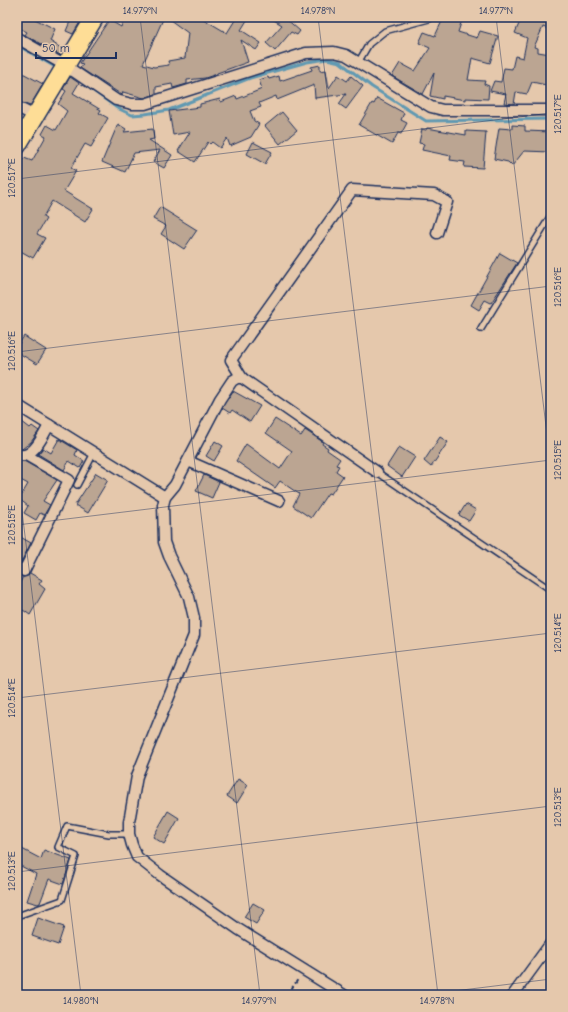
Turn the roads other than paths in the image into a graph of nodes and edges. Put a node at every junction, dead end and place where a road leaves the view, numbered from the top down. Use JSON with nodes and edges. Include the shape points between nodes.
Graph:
{"nodes":[{"id":1,"x":95,"y":17,"type":"edge"},
{"id":2,"x":428,"y":19,"type":"dead end"},
{"id":3,"x":17,"y":38,"type":"edge"},
{"id":4,"x":359,"y":61,"type":"junction"},
{"id":5,"x":63,"y":70,"type":"junction"},
{"id":6,"x":17,"y":107,"type":"edge"},
{"id":7,"x":551,"y":110,"type":"edge"},
{"id":8,"x":35,"y":116,"type":"junction"},
{"id":9,"x":17,"y":146,"type":"edge"},
{"id":10,"x":551,"y":215,"type":"edge"},
{"id":11,"x":437,"y":233,"type":"dead end"},
{"id":12,"x":480,"y":329,"type":"dead end"},
{"id":13,"x":242,"y":378,"type":"junction"},
{"id":14,"x":17,"y":406,"type":"edge"},
{"id":15,"x":49,"y":426,"type":"junction"},
{"id":16,"x":94,"y":453,"type":"junction"},
{"id":17,"x":22,"y":454,"type":"edge"},
{"id":18,"x":188,"y":460,"type":"junction"},
{"id":19,"x":377,"y":472,"type":"joint"},
{"id":20,"x":77,"y":485,"type":"dead end"},
{"id":21,"x":165,"y":497,"type":"junction"},
{"id":22,"x":279,"y":501,"type":"dead end"},
{"id":23,"x":17,"y":567,"type":"edge"},
{"id":24,"x":551,"y":590,"type":"edge"},
{"id":25,"x":129,"y":834,"type":"junction"},
{"id":26,"x":17,"y":916,"type":"edge"},
{"id":27,"x":551,"y":943,"type":"edge"},
{"id":28,"x":344,"y":995,"type":"edge"},
{"id":29,"x":513,"y":995,"type":"edge"}],
"edges":[{"from":1,"to":5,"type":"main road"},
{"from":2,"to":4,"type":"lane","via":[[385,31],[369,44]]},
{"from":3,"to":5,"type":"street"},
{"from":4,"to":5,"type":"street","via":[[334,52],[306,53],[151,102],[132,104],[116,100]]},
{"from":4,"to":7,"type":"street","via":[[431,107],[443,110]]},
{"from":5,"to":8,"type":"main road"},
{"from":6,"to":8,"type":"street"},
{"from":8,"to":9,"type":"main road"},
{"from":10,"to":12,"type":"lane"},
{"from":11,"to":13,"type":"street","via":[[447,202],[434,195],[352,190],[231,360]]},
{"from":13,"to":18,"type":"street","via":[[232,381],[224,393]]},
{"from":13,"to":19,"type":"street"},
{"from":14,"to":15,"type":"street"},
{"from":15,"to":16,"type":"street"},
{"from":15,"to":17,"type":"street","via":[[36,447]]},
{"from":16,"to":20,"type":"lane"},
{"from":16,"to":21,"type":"street"},
{"from":17,"to":23,"type":"street","via":[[69,480],[24,571]]},
{"from":18,"to":21,"type":"street","via":[[176,485]]},
{"from":18,"to":22,"type":"street"},
{"from":19,"to":24,"type":"lane"},
{"from":21,"to":25,"type":"street","via":[[164,542],[189,597],[194,618],[194,635],[137,776]]},
{"from":25,"to":26,"type":"lane","via":[[109,834],[67,826],[58,847],[76,856],[62,900]]},
{"from":25,"to":28,"type":"street","via":[[137,857],[160,875]]},
{"from":27,"to":29,"type":"street"}]}
